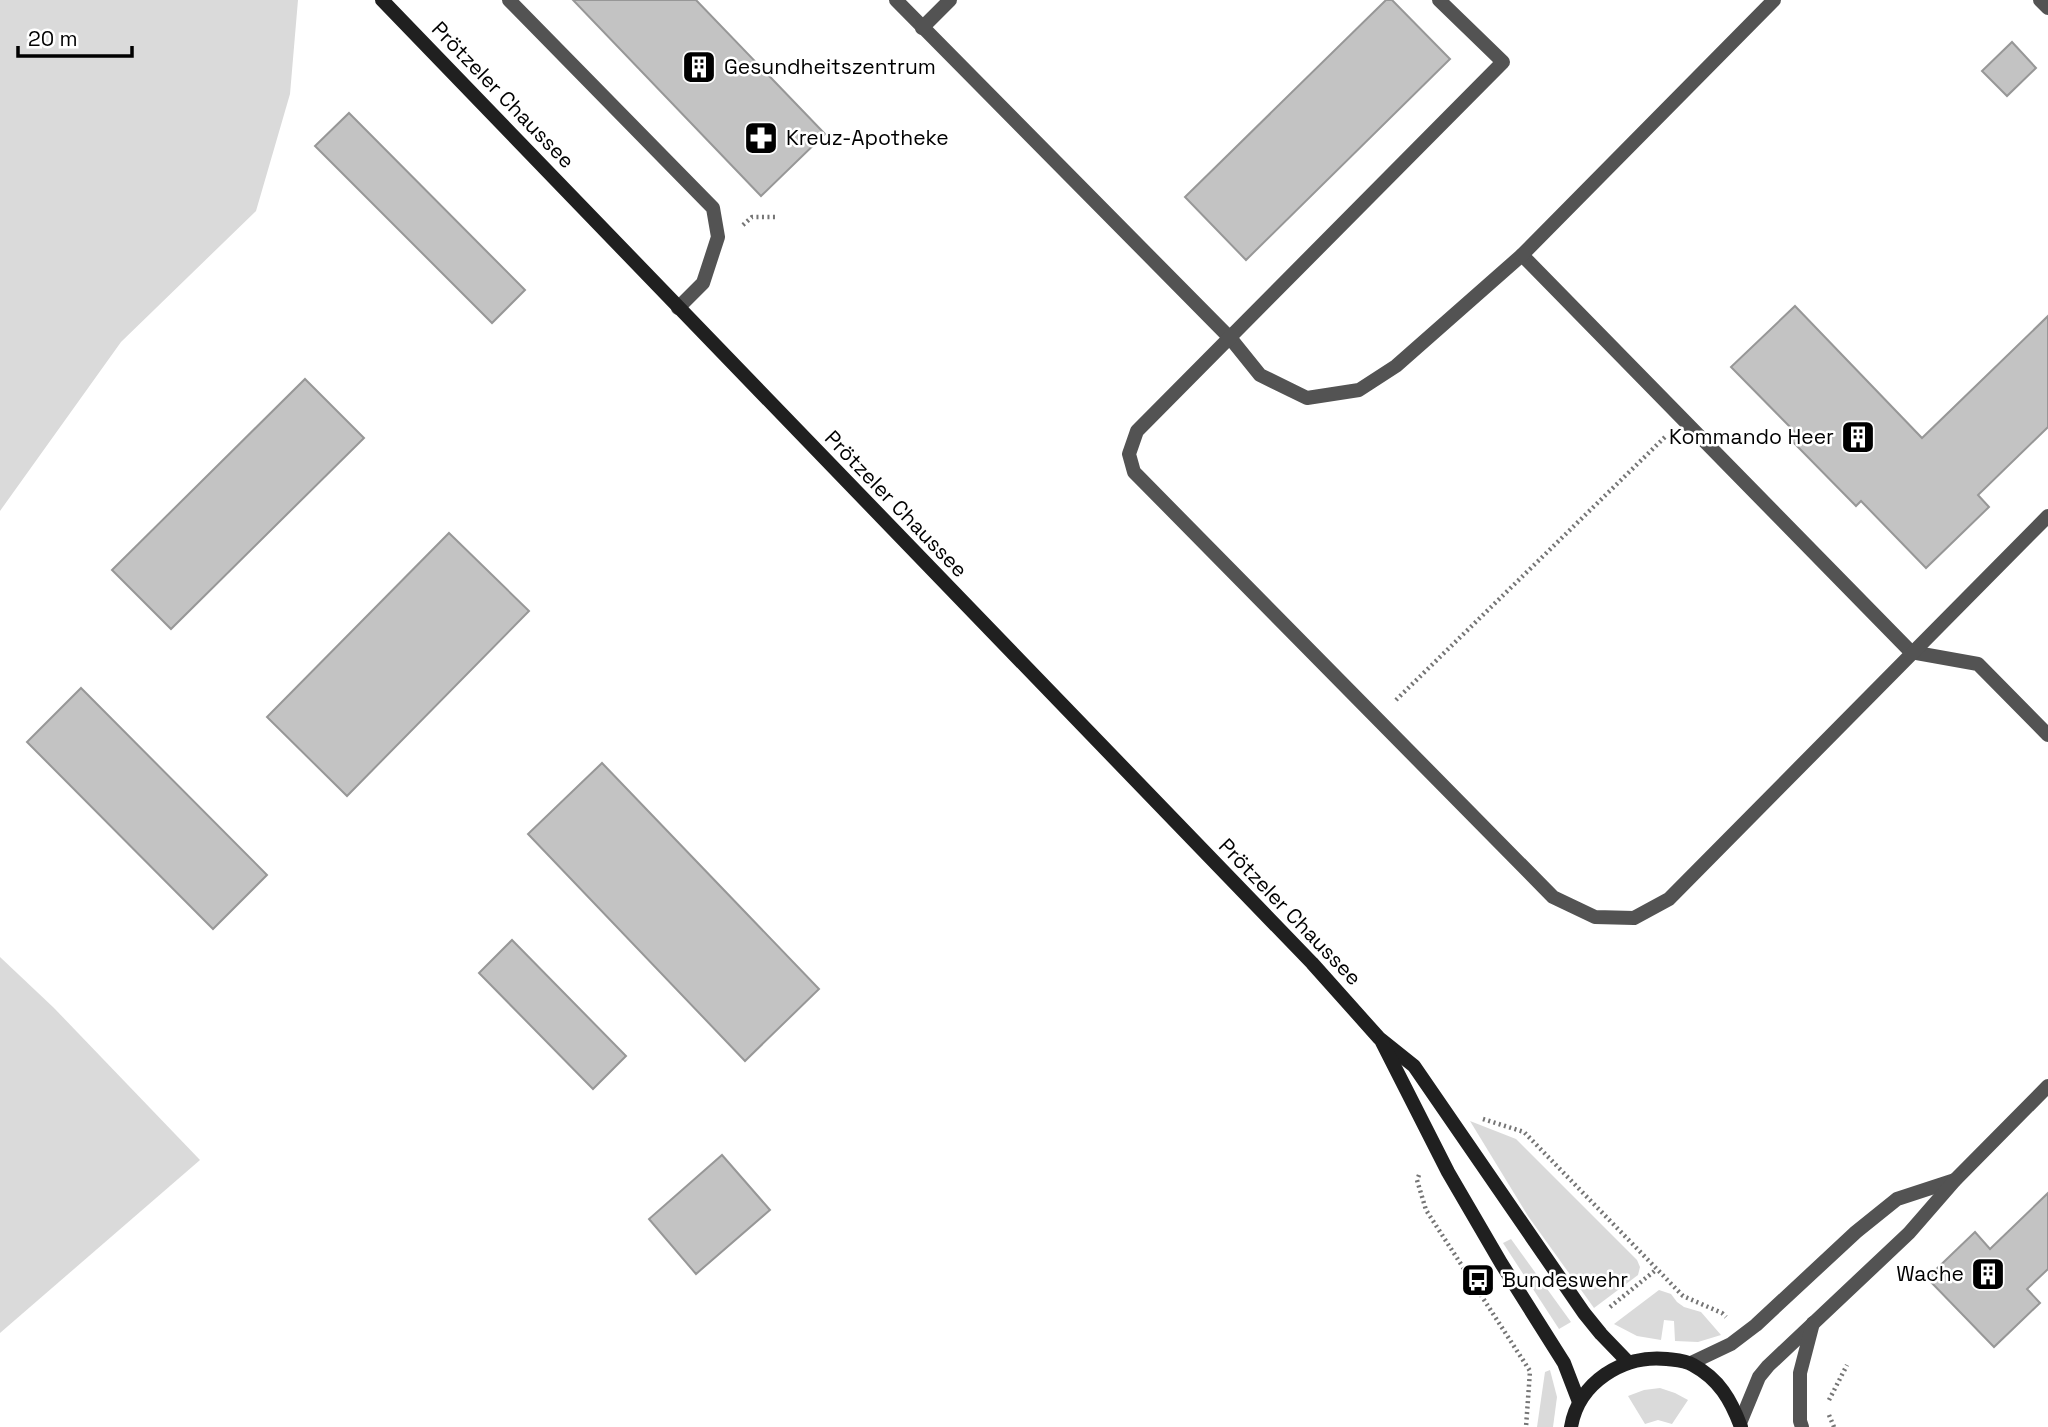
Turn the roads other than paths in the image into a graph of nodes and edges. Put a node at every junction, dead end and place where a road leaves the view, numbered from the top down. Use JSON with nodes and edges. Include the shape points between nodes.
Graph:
{"nodes":[{"id":1,"x":382,"y":0,"type":"edge"},
{"id":2,"x":509,"y":0,"type":"edge"},
{"id":3,"x":895,"y":0,"type":"edge"},
{"id":4,"x":950,"y":0,"type":"edge"},
{"id":5,"x":1439,"y":0,"type":"edge"},
{"id":6,"x":1774,"y":0,"type":"edge"},
{"id":7,"x":2040,"y":0,"type":"edge"},
{"id":8,"x":2048,"y":8,"type":"edge"},
{"id":9,"x":922,"y":28,"type":"junction"},
{"id":10,"x":1522,"y":255,"type":"junction"},
{"id":11,"x":678,"y":308,"type":"junction"},
{"id":12,"x":1231,"y":339,"type":"junction"},
{"id":13,"x":2048,"y":516,"type":"edge"},
{"id":14,"x":1911,"y":652,"type":"junction"},
{"id":15,"x":2048,"y":735,"type":"edge"},
{"id":16,"x":1379,"y":1038,"type":"junction"},
{"id":17,"x":2048,"y":1086,"type":"edge"},
{"id":18,"x":1956,"y":1179,"type":"junction"},
{"id":19,"x":1813,"y":1323,"type":"junction"},
{"id":20,"x":1628,"y":1362,"type":"junction"},
{"id":21,"x":1691,"y":1363,"type":"junction"},
{"id":22,"x":1579,"y":1402,"type":"junction"},
{"id":23,"x":1740,"y":1425,"type":"edge"},
{"id":24,"x":1571,"y":1427,"type":"edge"},
{"id":25,"x":1802,"y":1427,"type":"edge"}],
"edges":[{"from":1,"to":11,"type":"main road","name":"Prötzeler Chaussee"},
{"from":2,"to":11,"type":"lane","via":[[713,208],[718,237],[703,283]]},
{"from":3,"to":9,"type":"lane"},
{"from":4,"to":9,"type":"lane"},
{"from":5,"to":12,"type":"lane","via":[[1503,62]]},
{"from":6,"to":10,"type":"lane"},
{"from":7,"to":8,"type":"lane"},
{"from":9,"to":12,"type":"lane"},
{"from":10,"to":12,"type":"lane","via":[[1396,366],[1359,390],[1307,398],[1261,375]]},
{"from":10,"to":14,"type":"lane"},
{"from":11,"to":16,"type":"main road","name":"Prötzeler Chaussee","via":[[1312,963]]},
{"from":12,"to":14,"type":"lane","via":[[1137,431],[1129,454],[1134,472],[1553,897],[1595,917],[1634,918],[1669,899]]},
{"from":13,"to":14,"type":"lane"},
{"from":14,"to":15,"type":"lane","via":[[1978,664]]},
{"from":16,"to":20,"type":"main road","name":"Prötzeler Chaussee","via":[[1414,1066],[1584,1313]]},
{"from":16,"to":22,"type":"main road","name":"Prötzeler Chaussee","via":[[1501,1264],[1564,1363]]},
{"from":17,"to":18,"type":"lane"},
{"from":18,"to":19,"type":"lane","via":[[1909,1233]]},
{"from":18,"to":21,"type":"lane","via":[[1897,1199],[1742,1336]]},
{"from":19,"to":23,"type":"lane","via":[[1759,1377]]},
{"from":19,"to":25,"type":"lane","via":[[1800,1373]]},
{"from":20,"to":21,"type":"main road","via":[[1654,1357]]},
{"from":20,"to":22,"type":"main road","via":[[1605,1373]]},
{"from":21,"to":23,"type":"main road","via":[[1722,1388]]},
{"from":22,"to":24,"type":"main road"}]}
